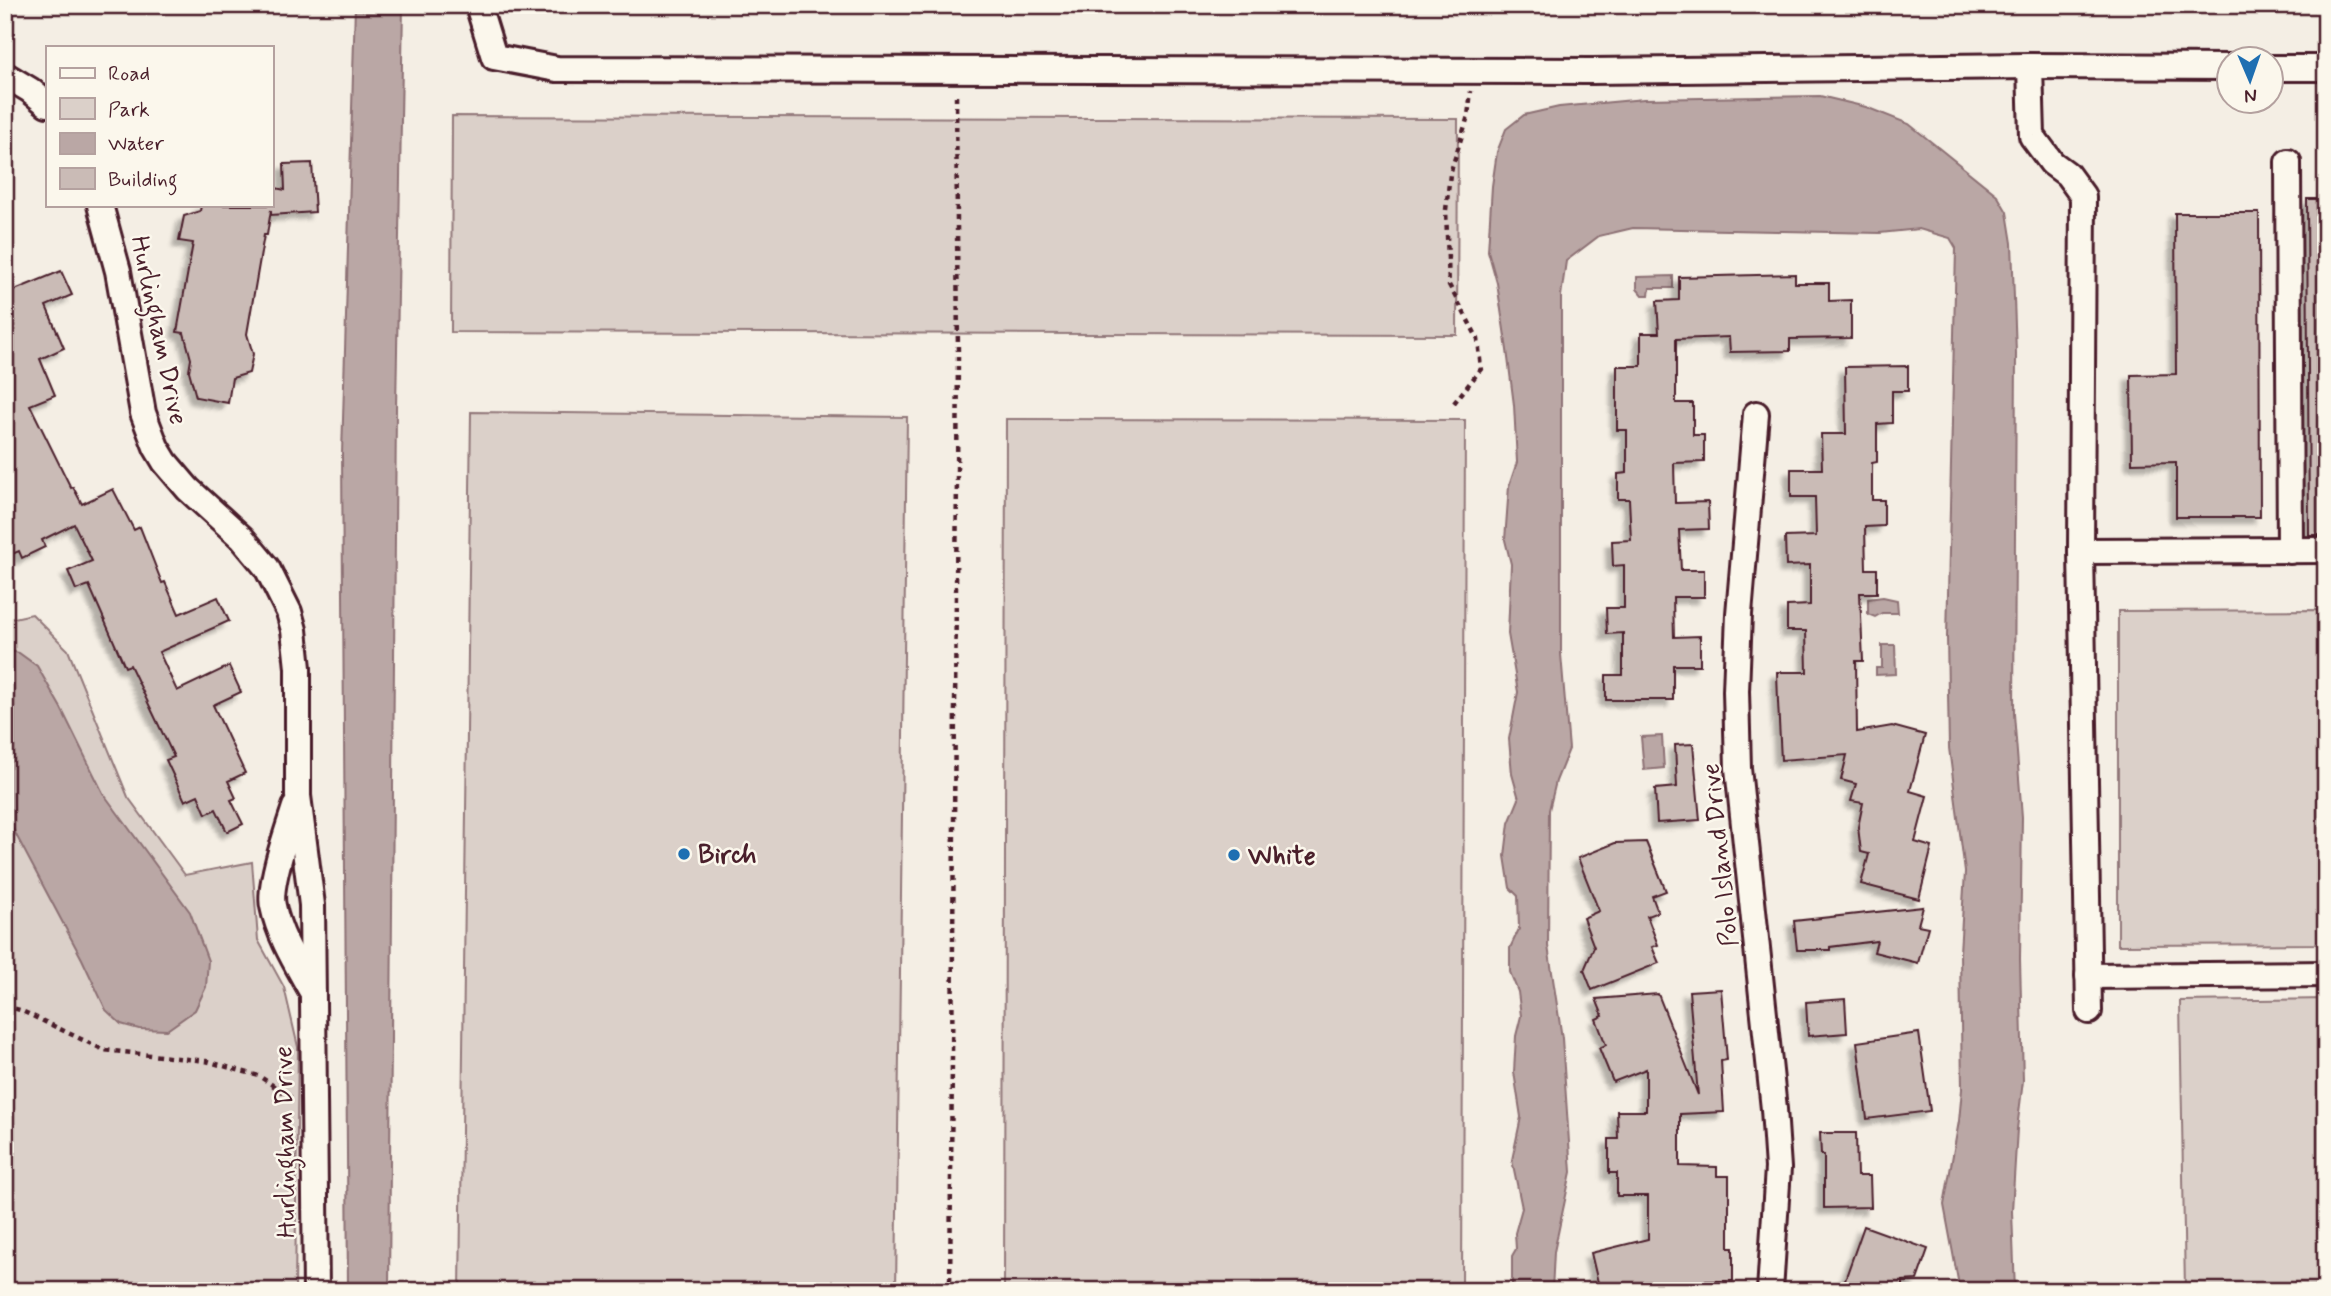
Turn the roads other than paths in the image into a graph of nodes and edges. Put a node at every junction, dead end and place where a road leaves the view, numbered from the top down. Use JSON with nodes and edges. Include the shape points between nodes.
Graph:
{"nodes":[{"id":1,"x":478,"y":5,"type":"edge"},
{"id":2,"x":2030,"y":66,"type":"junction"},
{"id":3,"x":2216,"y":68,"type":"edge"},
{"id":4,"x":2286,"y":68,"type":"edge"},
{"id":5,"x":2326,"y":68,"type":"edge"},
{"id":6,"x":5,"y":75,"type":"edge"},
{"id":7,"x":46,"y":103,"type":"edge"},
{"id":8,"x":2288,"y":162,"type":"dead end"},
{"id":9,"x":100,"y":206,"type":"edge"},
{"id":10,"x":1756,"y":414,"type":"dead end"},
{"id":11,"x":2326,"y":550,"type":"edge"},
{"id":12,"x":2081,"y":551,"type":"junction"},
{"id":13,"x":2290,"y":551,"type":"junction"},
{"id":14,"x":298,"y":796,"type":"junction"},
{"id":15,"x":2326,"y":974,"type":"edge"},
{"id":16,"x":2088,"y":975,"type":"junction"},
{"id":17,"x":313,"y":993,"type":"junction"},
{"id":18,"x":2088,"y":1010,"type":"dead end"},
{"id":19,"x":316,"y":1291,"type":"edge"},
{"id":20,"x":1770,"y":1291,"type":"edge"}],
"edges":[{"from":1,"to":2,"type":"street","via":[[494,57],[556,69],[1473,71]]},
{"from":2,"to":3,"type":"street"},
{"from":2,"to":12,"type":"street","via":[[2032,136],[2083,196]]},
{"from":4,"to":5,"type":"street"},
{"from":6,"to":7,"type":"street"},
{"from":8,"to":13,"type":"street"},
{"from":9,"to":14,"type":"street","name":"Hurlingham Drive","via":[[118,271],[143,413],[156,447],[188,489],[256,552],[289,612],[298,668]]},
{"from":10,"to":20,"type":"street","name":"Polo Island Drive","via":[[1736,691],[1738,768],[1778,1168]]},
{"from":11,"to":13,"type":"street"},
{"from":12,"to":13,"type":"street"},
{"from":12,"to":16,"type":"street"},
{"from":14,"to":17,"type":"street","name":"Hurlingham Drive","via":[[312,905]]},
{"from":14,"to":17,"type":"street","name":"Hurlingham Drive","via":[[278,862],[272,904],[283,938]]},
{"from":15,"to":16,"type":"street"},
{"from":16,"to":18,"type":"street"},
{"from":17,"to":19,"type":"street","name":"Hurlingham Drive"}]}
